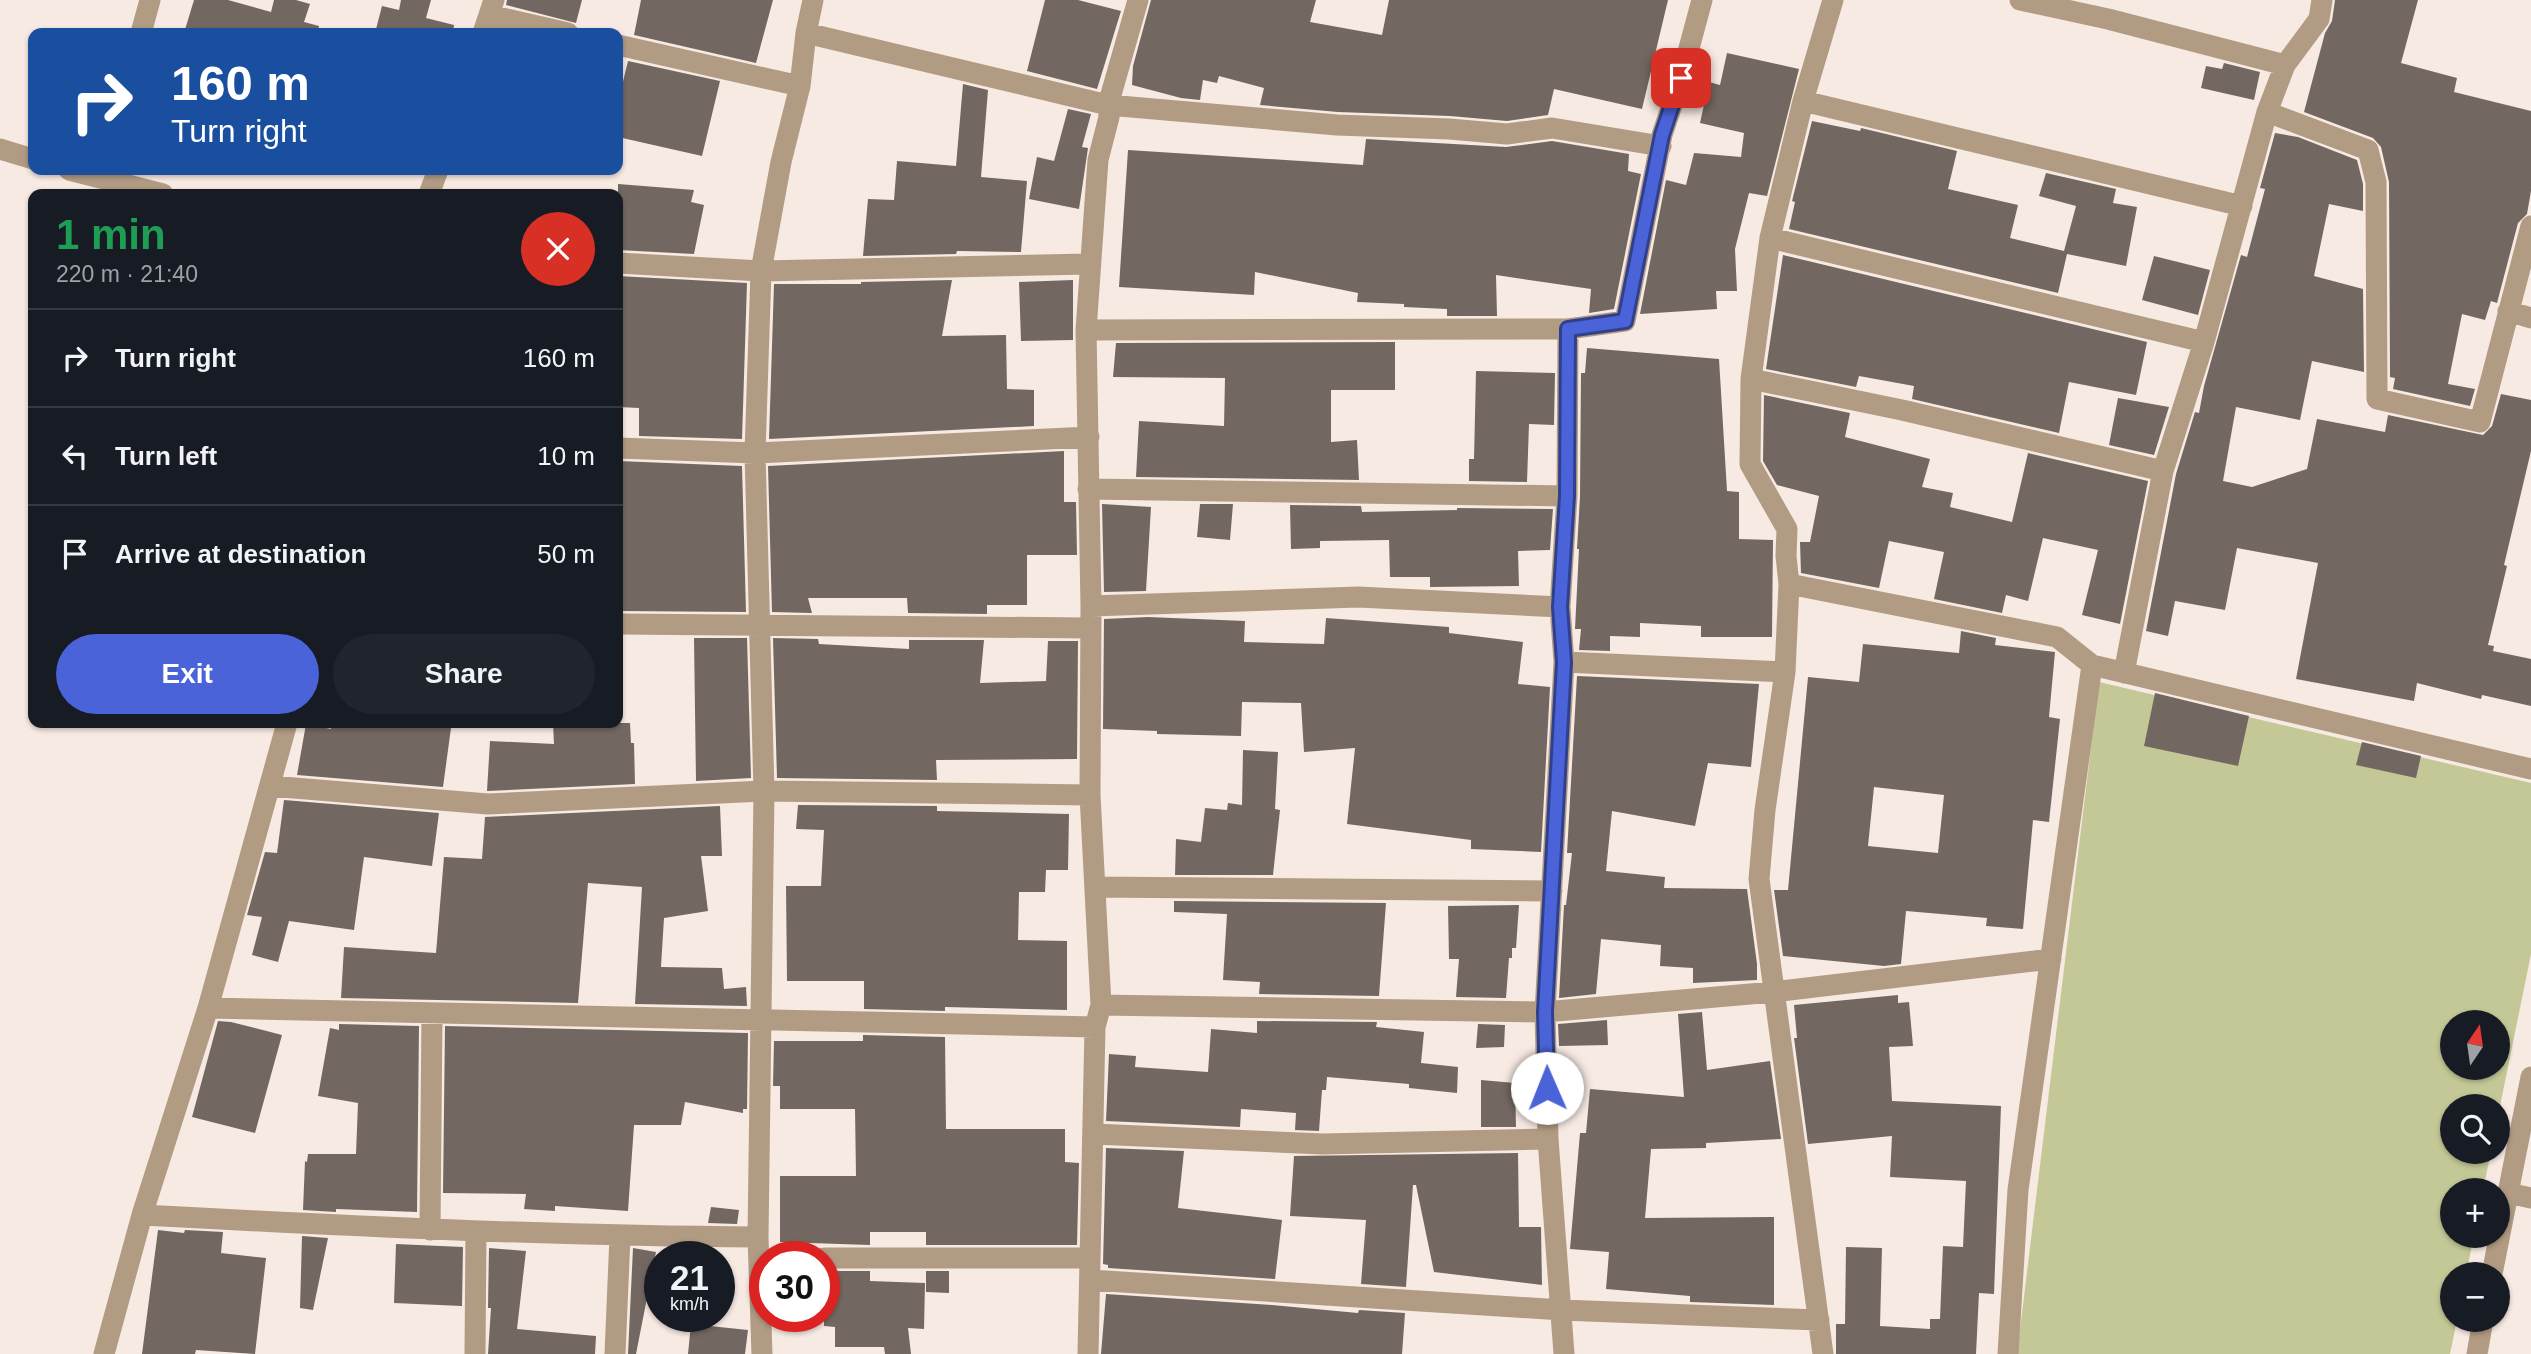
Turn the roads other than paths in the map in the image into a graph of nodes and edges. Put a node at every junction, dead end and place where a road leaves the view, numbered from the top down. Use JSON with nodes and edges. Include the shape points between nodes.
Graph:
{"nodes":[{"id":1,"x":150,"y":0,"type":"edge"},
{"id":2,"x":813,"y":0,"type":"edge"},
{"id":3,"x":1138,"y":0,"type":"edge"},
{"id":4,"x":1702,"y":0,"type":"edge"},
{"id":5,"x":1833,"y":0,"type":"edge"},
{"id":6,"x":2020,"y":0,"type":"edge"},
{"id":7,"x":2322,"y":0,"type":"edge"},
{"id":8,"x":489,"y":16,"type":"edge"},
{"id":9,"x":142,"y":28,"type":"edge"},
{"id":10,"x":545,"y":28,"type":"edge"},
{"id":11,"x":806,"y":33,"type":"junction"},
{"id":12,"x":623,"y":45,"type":"edge"},
{"id":13,"x":2285,"y":65,"type":"junction"},
{"id":14,"x":800,"y":86,"type":"junction"},
{"id":15,"x":1803,"y":101,"type":"junction"},
{"id":16,"x":1108,"y":105,"type":"junction"},
{"id":17,"x":2267,"y":112,"type":"junction"},
{"id":18,"x":1661,"y":146,"type":"junction"},
{"id":19,"x":0,"y":149,"type":"edge"},
{"id":20,"x":28,"y":157,"type":"edge"},
{"id":21,"x":103,"y":175,"type":"edge"},
{"id":22,"x":147,"y":189,"type":"edge"},
{"id":23,"x":2242,"y":205,"type":"junction"},
{"id":24,"x":2531,"y":226,"type":"edge"},
{"id":25,"x":1770,"y":238,"type":"junction"},
{"id":26,"x":623,"y":263,"type":"edge"},
{"id":27,"x":1089,"y":264,"type":"junction"},
{"id":28,"x":761,"y":271,"type":"junction"},
{"id":29,"x":2508,"y":311,"type":"junction"},
{"id":30,"x":2531,"y":318,"type":"edge"},
{"id":31,"x":1568,"y":329,"type":"junction"},
{"id":32,"x":1086,"y":330,"type":"junction"},
{"id":33,"x":2204,"y":342,"type":"junction"},
{"id":34,"x":1751,"y":379,"type":"junction"},
{"id":35,"x":1089,"y":438,"type":"junction"},
{"id":36,"x":623,"y":448,"type":"edge"},
{"id":37,"x":755,"y":453,"type":"junction"},
{"id":38,"x":2163,"y":471,"type":"junction"},
{"id":39,"x":1088,"y":489,"type":"junction"},
{"id":40,"x":1567,"y":496,"type":"junction"},
{"id":41,"x":1789,"y":584,"type":"junction"},
{"id":42,"x":1091,"y":606,"type":"junction"},
{"id":43,"x":1560,"y":607,"type":"junction"},
{"id":44,"x":623,"y":624,"type":"edge"},
{"id":45,"x":758,"y":624,"type":"junction"},
{"id":46,"x":1090,"y":628,"type":"junction"},
{"id":47,"x":1564,"y":662,"type":"junction"},
{"id":48,"x":2092,"y":665,"type":"junction"},
{"id":49,"x":1785,"y":672,"type":"junction"},
{"id":50,"x":2124,"y":673,"type":"junction"},
{"id":51,"x":286,"y":728,"type":"edge"},
{"id":52,"x":2531,"y":769,"type":"edge"},
{"id":53,"x":270,"y":786,"type":"junction"},
{"id":54,"x":764,"y":791,"type":"junction"},
{"id":55,"x":1090,"y":795,"type":"junction"},
{"id":56,"x":1096,"y":887,"type":"junction"},
{"id":57,"x":1552,"y":891,"type":"junction"},
{"id":58,"x":2051,"y":959,"type":"junction"},
{"id":59,"x":1773,"y":992,"type":"junction"},
{"id":60,"x":1101,"y":1006,"type":"junction"},
{"id":61,"x":208,"y":1008,"type":"junction"},
{"id":62,"x":1545,"y":1012,"type":"junction"},
{"id":63,"x":432,"y":1014,"type":"junction"},
{"id":64,"x":761,"y":1021,"type":"junction"},
{"id":65,"x":1095,"y":1027,"type":"junction"},
{"id":66,"x":2531,"y":1077,"type":"edge"},
{"id":67,"x":1094,"y":1134,"type":"junction"},
{"id":68,"x":1548,"y":1139,"type":"junction"},
{"id":69,"x":2510,"y":1183,"type":"edge"},
{"id":70,"x":2510,"y":1193,"type":"edge"},
{"id":71,"x":2531,"y":1198,"type":"edge"},
{"id":72,"x":142,"y":1214,"type":"junction"},
{"id":73,"x":430,"y":1230,"type":"junction"},
{"id":74,"x":476,"y":1231,"type":"junction"},
{"id":75,"x":620,"y":1236,"type":"junction"},
{"id":76,"x":761,"y":1241,"type":"edge"},
{"id":77,"x":749,"y":1250,"type":"edge"},
{"id":78,"x":840,"y":1258,"type":"edge"},
{"id":79,"x":1089,"y":1258,"type":"junction"},
{"id":80,"x":1090,"y":1280,"type":"junction"},
{"id":81,"x":1562,"y":1310,"type":"junction"},
{"id":82,"x":1819,"y":1320,"type":"junction"},
{"id":83,"x":762,"y":1332,"type":"edge"},
{"id":84,"x":2481,"y":1332,"type":"edge"},
{"id":85,"x":104,"y":1354,"type":"edge"},
{"id":86,"x":475,"y":1354,"type":"edge"},
{"id":87,"x":615,"y":1354,"type":"edge"},
{"id":88,"x":762,"y":1354,"type":"edge"},
{"id":89,"x":1088,"y":1354,"type":"edge"},
{"id":90,"x":1564,"y":1354,"type":"edge"},
{"id":91,"x":1823,"y":1354,"type":"edge"},
{"id":92,"x":2008,"y":1354,"type":"edge"},
{"id":93,"x":2477,"y":1354,"type":"edge"}],
"edges":[{"from":1,"to":9,"type":"street"},
{"from":2,"to":11,"type":"street"},
{"from":3,"to":16,"type":"street"},
{"from":4,"to":18,"type":"street"},
{"from":5,"to":15,"type":"street"},
{"from":6,"to":13,"type":"street"},
{"from":7,"to":13,"type":"street","via":[[2319,19]]},
{"from":8,"to":10,"type":"street"},
{"from":11,"to":14,"type":"street"},
{"from":11,"to":16,"type":"street"},
{"from":12,"to":14,"type":"street"},
{"from":13,"to":17,"type":"street"},
{"from":14,"to":28,"type":"street"},
{"from":15,"to":23,"type":"street"},
{"from":15,"to":25,"type":"street"},
{"from":16,"to":18,"type":"street","via":[[1507,134],[1552,128]]},
{"from":16,"to":27,"type":"street"},
{"from":17,"to":23,"type":"street"},
{"from":17,"to":29,"type":"street","via":[[2368,150],[2376,181],[2376,399],[2480,422]]},
{"from":18,"to":31,"type":"street","via":[[1625,321]]},
{"from":19,"to":20,"type":"street"},
{"from":21,"to":22,"type":"street"},
{"from":23,"to":33,"type":"street"},
{"from":24,"to":29,"type":"street"},
{"from":25,"to":33,"type":"street"},
{"from":25,"to":34,"type":"street"},
{"from":26,"to":28,"type":"street"},
{"from":27,"to":28,"type":"street"},
{"from":27,"to":32,"type":"street"},
{"from":28,"to":37,"type":"street"},
{"from":29,"to":30,"type":"street"},
{"from":31,"to":32,"type":"street"},
{"from":31,"to":40,"type":"street"},
{"from":32,"to":35,"type":"street"},
{"from":33,"to":38,"type":"street"},
{"from":34,"to":38,"type":"street"},
{"from":34,"to":41,"type":"street","via":[[1750,464],[1787,529]]},
{"from":35,"to":37,"type":"street"},
{"from":35,"to":39,"type":"street"},
{"from":36,"to":37,"type":"street"},
{"from":37,"to":45,"type":"street"},
{"from":38,"to":50,"type":"street"},
{"from":39,"to":40,"type":"street"},
{"from":39,"to":42,"type":"street"},
{"from":40,"to":43,"type":"street"},
{"from":41,"to":48,"type":"street","via":[[2057,637]]},
{"from":41,"to":49,"type":"street"},
{"from":42,"to":43,"type":"street","via":[[1358,597]]},
{"from":42,"to":46,"type":"street"},
{"from":43,"to":47,"type":"street"},
{"from":44,"to":45,"type":"street"},
{"from":45,"to":46,"type":"street"},
{"from":45,"to":54,"type":"street"},
{"from":46,"to":55,"type":"street"},
{"from":47,"to":49,"type":"street"},
{"from":47,"to":57,"type":"street"},
{"from":48,"to":50,"type":"street"},
{"from":48,"to":58,"type":"street"},
{"from":49,"to":59,"type":"street","via":[[1759,879]]},
{"from":50,"to":52,"type":"street"},
{"from":51,"to":53,"type":"street"},
{"from":53,"to":54,"type":"street","via":[[488,804]]},
{"from":53,"to":61,"type":"street"},
{"from":54,"to":55,"type":"street"},
{"from":54,"to":64,"type":"street"},
{"from":55,"to":56,"type":"street"},
{"from":56,"to":57,"type":"street"},
{"from":56,"to":60,"type":"street"},
{"from":57,"to":62,"type":"street"},
{"from":58,"to":59,"type":"street"},
{"from":58,"to":92,"type":"street","via":[[2018,1190]]},
{"from":59,"to":62,"type":"street"},
{"from":59,"to":82,"type":"street"},
{"from":60,"to":62,"type":"street"},
{"from":60,"to":65,"type":"street"},
{"from":61,"to":63,"type":"street"},
{"from":61,"to":72,"type":"street"},
{"from":62,"to":68,"type":"street"},
{"from":63,"to":64,"type":"street"},
{"from":63,"to":73,"type":"street"},
{"from":64,"to":65,"type":"street"},
{"from":64,"to":76,"type":"street"},
{"from":65,"to":67,"type":"street"},
{"from":66,"to":69,"type":"street"},
{"from":67,"to":68,"type":"street","via":[[1323,1144]]},
{"from":67,"to":79,"type":"street"},
{"from":68,"to":81,"type":"street"},
{"from":70,"to":71,"type":"street"},
{"from":72,"to":73,"type":"street"},
{"from":72,"to":85,"type":"street"},
{"from":73,"to":74,"type":"street"},
{"from":74,"to":75,"type":"street"},
{"from":74,"to":86,"type":"street"},
{"from":75,"to":77,"type":"street"},
{"from":75,"to":87,"type":"street"},
{"from":78,"to":79,"type":"street"},
{"from":79,"to":80,"type":"street"},
{"from":80,"to":81,"type":"street"},
{"from":80,"to":89,"type":"street"},
{"from":81,"to":82,"type":"street"},
{"from":81,"to":90,"type":"street"},
{"from":82,"to":91,"type":"street"},
{"from":83,"to":88,"type":"street"},
{"from":84,"to":93,"type":"street"}]}
